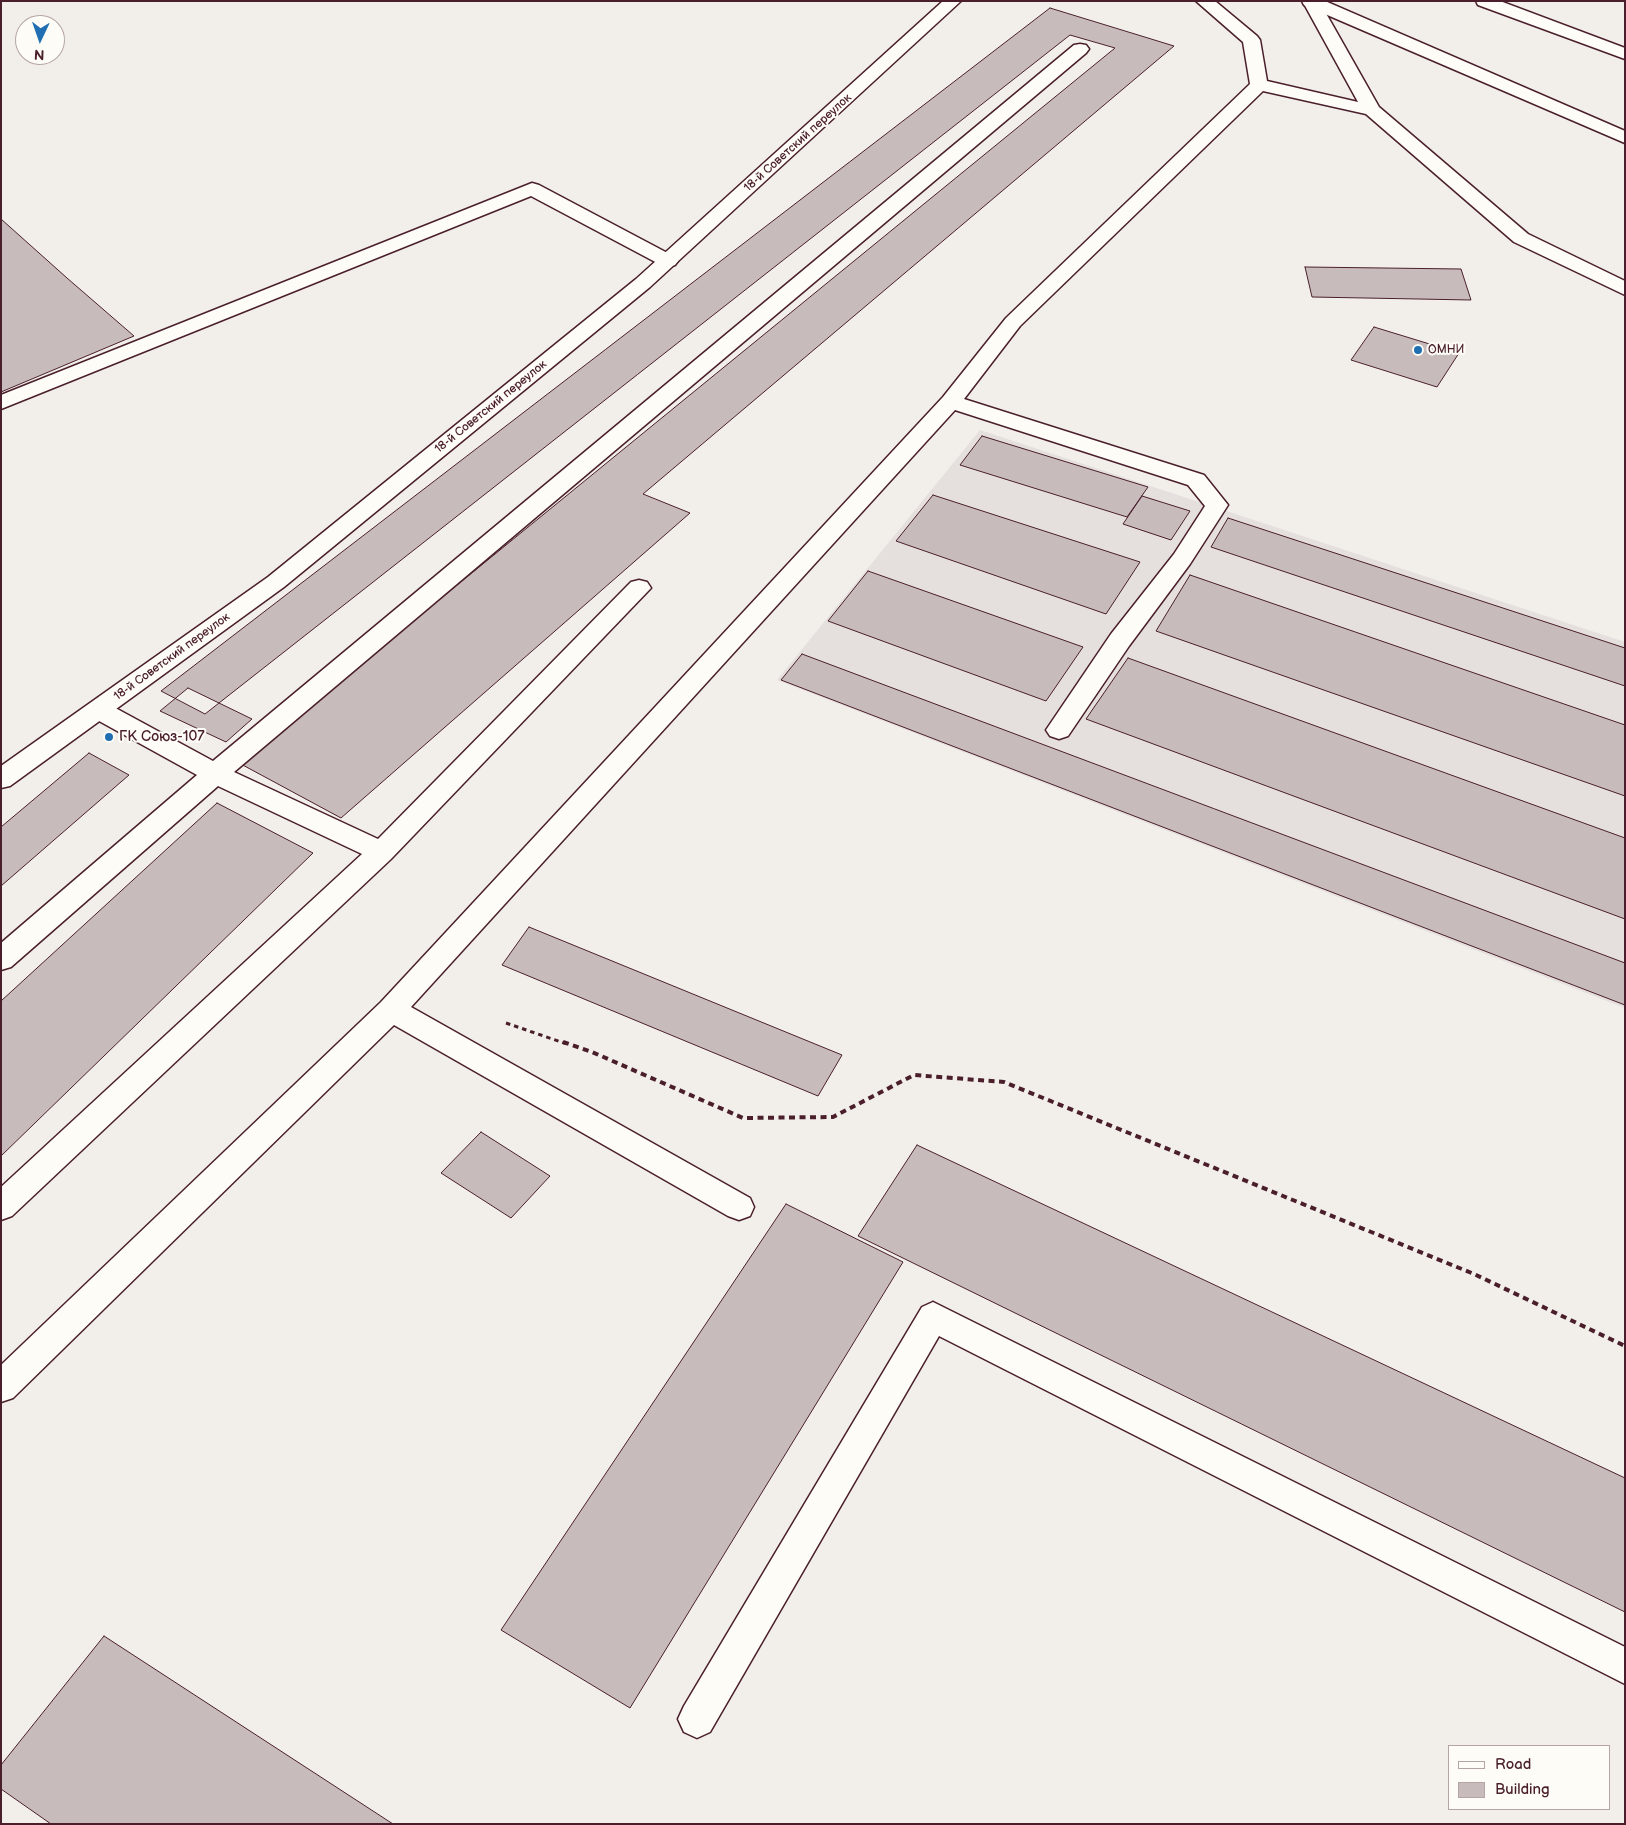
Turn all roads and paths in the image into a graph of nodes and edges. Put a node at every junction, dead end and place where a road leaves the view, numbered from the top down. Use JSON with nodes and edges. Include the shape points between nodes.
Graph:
{"nodes":[{"id":1,"x":953,"y":1,"type":"edge"},
{"id":2,"x":1204,"y":1,"type":"edge"},
{"id":3,"x":1311,"y":1,"type":"edge"},
{"id":4,"x":1484,"y":1,"type":"edge"},
{"id":5,"x":1080,"y":49,"type":"dead end"},
{"id":6,"x":1625,"y":54,"type":"edge"},
{"id":7,"x":1259,"y":85,"type":"junction"},
{"id":8,"x":1372,"y":110,"type":"junction"},
{"id":9,"x":1625,"y":138,"type":"edge"},
{"id":10,"x":668,"y":261,"type":"junction"},
{"id":11,"x":1625,"y":288,"type":"edge"},
{"id":12,"x":951,"y":402,"type":"junction"},
{"id":13,"x":1,"y":403,"type":"edge"},
{"id":14,"x":640,"y":588,"type":"dead end"},
{"id":15,"x":99,"y":710,"type":"junction"},
{"id":16,"x":1059,"y":730,"type":"dead end"},
{"id":17,"x":215,"y":774,"type":"junction"},
{"id":18,"x":1,"y":779,"type":"edge"},
{"id":19,"x":382,"y":852,"type":"junction"},
{"id":20,"x":1,"y":959,"type":"edge"},
{"id":21,"x":391,"y":1010,"type":"junction"},
{"id":22,"x":501,"y":1021,"type":"dead end"},
{"id":23,"x":1,"y":1207,"type":"edge"},
{"id":24,"x":739,"y":1207,"type":"dead end"},
{"id":25,"x":1625,"y":1346,"type":"edge"},
{"id":26,"x":1,"y":1387,"type":"edge"},
{"id":27,"x":1625,"y":1666,"type":"edge"},
{"id":28,"x":697,"y":1718,"type":"dead end"}],
"edges":[{"from":1,"to":10,"type":"street","name":"18-й Советский переулок"},
{"from":2,"to":7,"type":"street","via":[[1251,40]]},
{"from":3,"to":8,"type":"street"},
{"from":3,"to":9,"type":"street"},
{"from":4,"to":6,"type":"street"},
{"from":5,"to":17,"type":"street"},
{"from":7,"to":8,"type":"street"},
{"from":7,"to":12,"type":"street","via":[[1013,322]]},
{"from":8,"to":11,"type":"street","via":[[1521,238]]},
{"from":10,"to":13,"type":"street","via":[[532,189]]},
{"from":10,"to":15,"type":"street","name":"18-й Советский переулок","via":[[276,582]]},
{"from":12,"to":16,"type":"street","via":[[1196,480],[1217,504],[1182,559],[1120,640]]},
{"from":12,"to":21,"type":"street"},
{"from":14,"to":19,"type":"street"},
{"from":15,"to":17,"type":"street"},
{"from":15,"to":18,"type":"street","name":"18-й Советский переулок"},
{"from":17,"to":19,"type":"street"},
{"from":17,"to":20,"type":"street"},
{"from":19,"to":23,"type":"street"},
{"from":21,"to":24,"type":"street"},
{"from":21,"to":26,"type":"street"},
{"from":22,"to":25,"type":"path","via":[[592,1052],[743,1118],[833,1117],[914,1075],[1004,1082],[1474,1274]]},
{"from":27,"to":28,"type":"street","via":[[933,1317]]}]}
